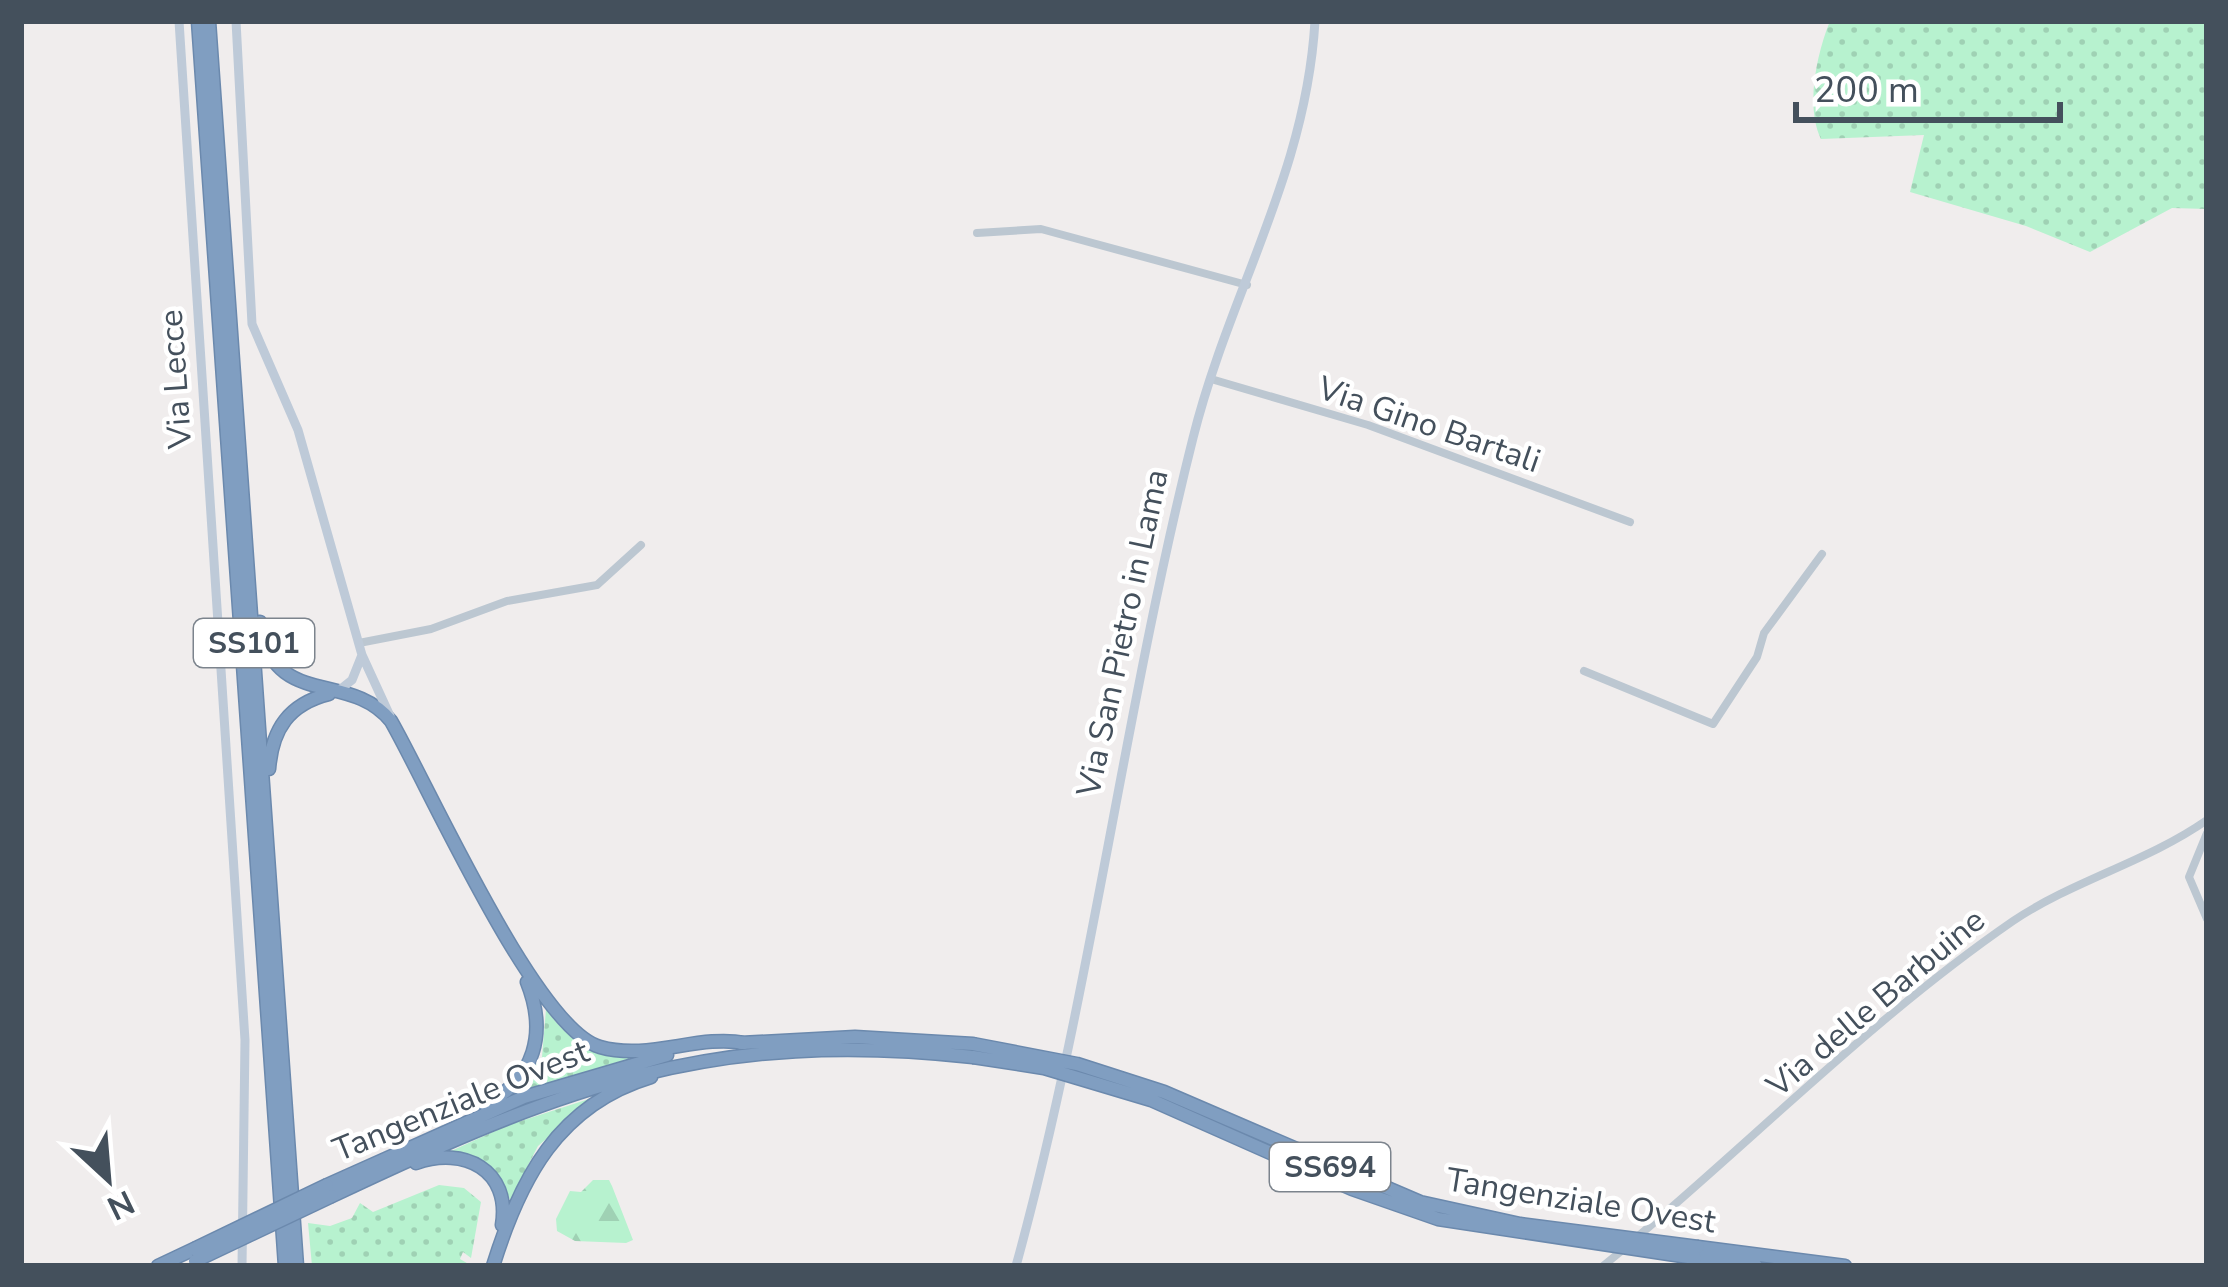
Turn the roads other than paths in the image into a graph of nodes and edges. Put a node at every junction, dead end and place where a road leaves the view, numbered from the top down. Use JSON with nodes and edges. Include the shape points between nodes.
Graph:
{"nodes":[{"id":1,"x":179,"y":21,"type":"edge"},
{"id":2,"x":198,"y":21,"type":"edge"},
{"id":3,"x":209,"y":21,"type":"edge"},
{"id":4,"x":236,"y":21,"type":"edge"},
{"id":5,"x":1316,"y":21,"type":"edge"},
{"id":6,"x":977,"y":233,"type":"dead end"},
{"id":7,"x":1247,"y":284,"type":"junction"},
{"id":8,"x":1210,"y":379,"type":"junction"},
{"id":9,"x":245,"y":511,"type":"junction"},
{"id":10,"x":1630,"y":522,"type":"dead end"},
{"id":11,"x":640,"y":545,"type":"dead end"},
{"id":12,"x":1822,"y":554,"type":"dead end"},
{"id":13,"x":359,"y":643,"type":"junction"},
{"id":14,"x":362,"y":655,"type":"junction"},
{"id":15,"x":1584,"y":671,"type":"dead end"},
{"id":16,"x":337,"y":692,"type":"junction"},
{"id":17,"x":400,"y":737,"type":"junction"},
{"id":18,"x":2207,"y":820,"type":"edge"},
{"id":19,"x":2207,"y":833,"type":"edge"},
{"id":20,"x":271,"y":884,"type":"junction"},
{"id":21,"x":2207,"y":919,"type":"edge"},
{"id":22,"x":511,"y":942,"type":"junction"},
{"id":23,"x":746,"y":1042,"type":"junction"},
{"id":24,"x":973,"y":1051,"type":"junction"},
{"id":25,"x":769,"y":1052,"type":"junction"},
{"id":26,"x":392,"y":1154,"type":"junction"},
{"id":27,"x":329,"y":1191,"type":"junction"},
{"id":28,"x":499,"y":1246,"type":"junction"},
{"id":29,"x":1697,"y":1253,"type":"junction"},
{"id":30,"x":191,"y":1261,"type":"edge"},
{"id":31,"x":158,"y":1266,"type":"edge"},
{"id":32,"x":242,"y":1266,"type":"edge"},
{"id":33,"x":285,"y":1266,"type":"edge"},
{"id":34,"x":297,"y":1266,"type":"edge"},
{"id":35,"x":493,"y":1266,"type":"edge"},
{"id":36,"x":1016,"y":1266,"type":"edge"},
{"id":37,"x":1603,"y":1266,"type":"edge"},
{"id":38,"x":1756,"y":1266,"type":"edge"},
{"id":39,"x":1845,"y":1266,"type":"edge"}],
"edges":[{"from":1,"to":32,"type":"main road","name":"Via Lecce","via":[[245,1040]]},
{"from":2,"to":33,"type":"highway","number":"SS101"},
{"from":3,"to":9,"type":"highway","number":"SS101"},
{"from":4,"to":13,"type":"main road","via":[[252,324],[298,430]]},
{"from":5,"to":7,"type":"main road","name":"Via San Pietro in Lama","via":[[1288,177]]},
{"from":6,"to":7,"type":"street","via":[[1042,230]]},
{"from":7,"to":8,"type":"main road","name":"Via San Pietro in Lama"},
{"from":8,"to":10,"type":"street","name":"Via Gino Bartali","via":[[1368,424]]},
{"from":8,"to":36,"type":"main road","name":"Via San Pietro in Lama"},
{"from":9,"to":16,"type":"highway","via":[[265,646],[288,676]]},
{"from":9,"to":20,"type":"highway","number":"SS101"},
{"from":11,"to":13,"type":"street","via":[[597,585]]},
{"from":12,"to":15,"type":"street","via":[[1764,633],[1713,724]]},
{"from":13,"to":14,"type":"main road"},
{"from":14,"to":16,"type":"main road"},
{"from":14,"to":17,"type":"main road"},
{"from":16,"to":17,"type":"highway","via":[[372,702]]},
{"from":16,"to":20,"type":"highway","via":[[294,709],[276,730]]},
{"from":17,"to":22,"type":"highway"},
{"from":18,"to":37,"type":"street","name":"Via delle Barbuine","via":[[2034,908],[1921,988]]},
{"from":19,"to":21,"type":"street","via":[[2189,877]]},
{"from":20,"to":34,"type":"highway","number":"SS101"},
{"from":22,"to":23,"type":"highway","via":[[555,1015],[584,1041],[621,1051]]},
{"from":22,"to":26,"type":"highway","via":[[539,1013],[531,1060],[500,1096]]},
{"from":23,"to":24,"type":"highway","name":"Tangenziale Ovest","number":"SS694","via":[[855,1037]]},
{"from":23,"to":26,"type":"highway","name":"Tangenziale Ovest","number":"SS694","via":[[590,1074]]},
{"from":24,"to":25,"type":"highway","name":"Tangenziale Ovest","number":"SS694"},
{"from":24,"to":29,"type":"highway","name":"Tangenziale Ovest","number":"SS694","bridge":true,"via":[[1150,1100],[1438,1219]]},
{"from":25,"to":27,"type":"highway","name":"Tangenziale Ovest","number":"SS694","via":[[585,1087]]},
{"from":25,"to":28,"type":"highway","via":[[656,1075],[583,1111],[536,1161]]},
{"from":26,"to":27,"type":"highway","name":"Tangenziale Ovest","number":"SS694"},
{"from":27,"to":28,"type":"highway","via":[[429,1159],[468,1159],[500,1187]]},
{"from":27,"to":30,"type":"highway","name":"Tangenziale Ovest","number":"SS694","bridge":true},
{"from":28,"to":35,"type":"highway"},
{"from":29,"to":38,"type":"highway","name":"Tangenziale Ovest","number":"SS694"},
{"from":29,"to":39,"type":"highway","name":"Tangenziale Ovest","number":"SS694"},
{"from":30,"to":31,"type":"highway","name":"Tangenziale Ovest","number":"SS694"}]}
